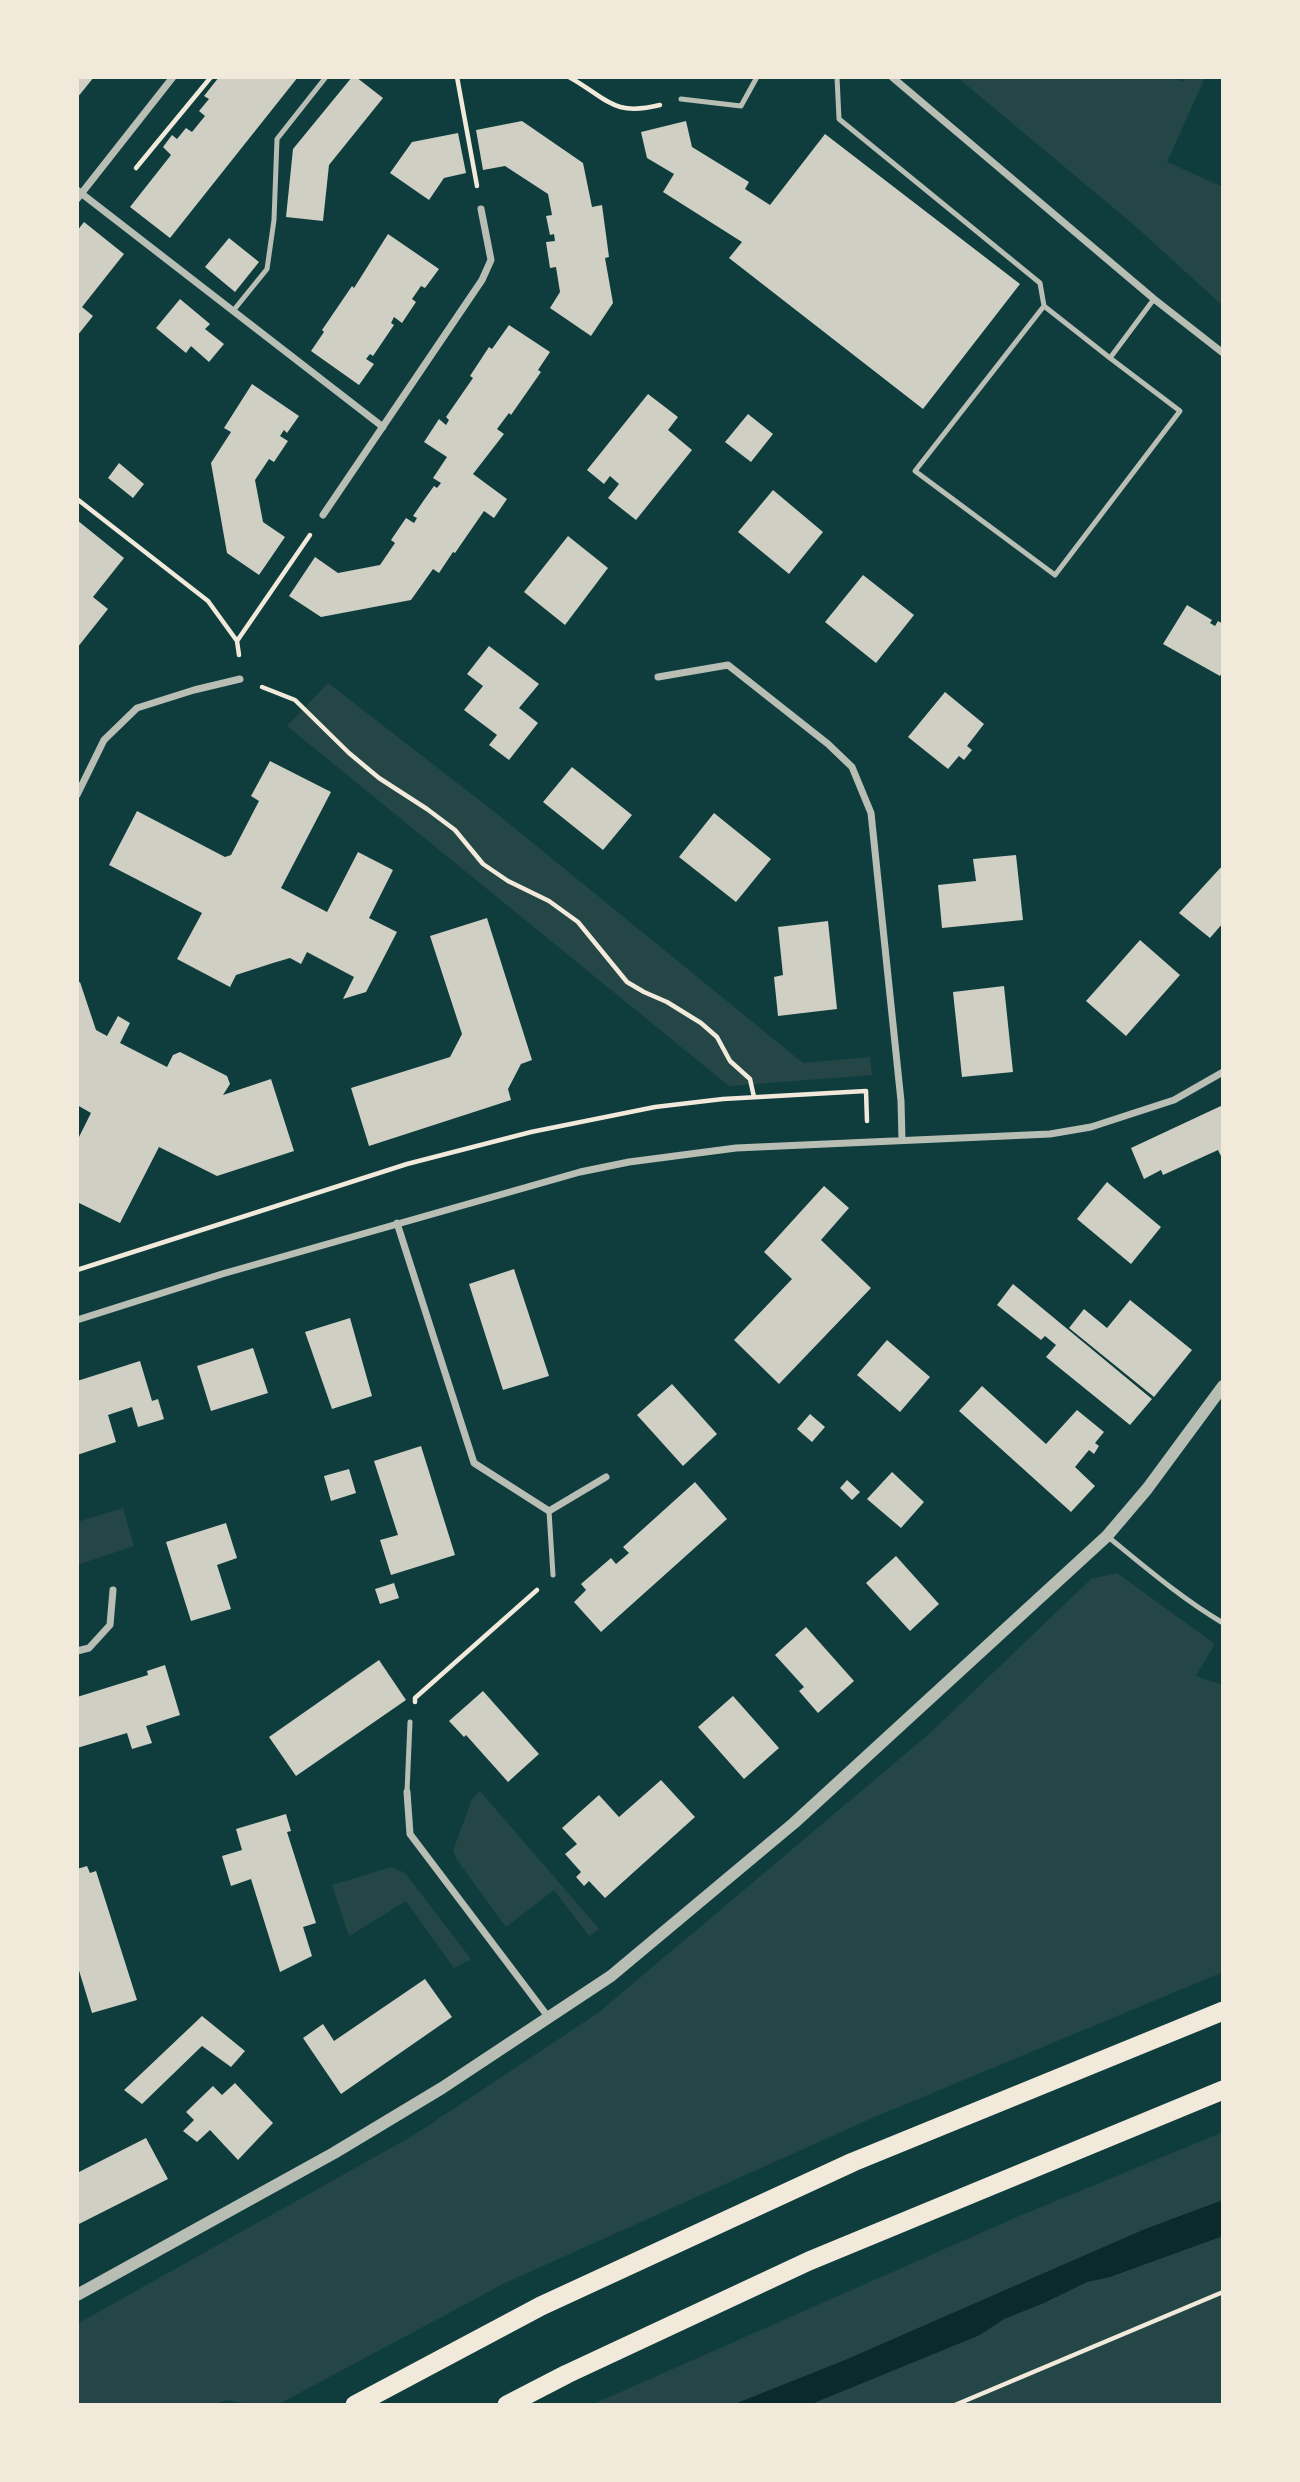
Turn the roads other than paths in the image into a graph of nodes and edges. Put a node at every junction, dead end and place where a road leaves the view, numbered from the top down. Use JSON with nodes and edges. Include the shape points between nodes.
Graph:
{"nodes":[{"id":1,"x":173,"y":77,"type":"edge"},
{"id":2,"x":326,"y":77,"type":"edge"},
{"id":3,"x":757,"y":77,"type":"edge"},
{"id":4,"x":837,"y":77,"type":"edge"},
{"id":5,"x":892,"y":77,"type":"edge"},
{"id":6,"x":681,"y":99,"type":"road end"},
{"id":7,"x":78,"y":194,"type":"edge"},
{"id":8,"x":481,"y":209,"type":"road end"},
{"id":9,"x":1154,"y":299,"type":"junction"},
{"id":10,"x":1044,"y":306,"type":"junction"},
{"id":11,"x":233,"y":311,"type":"junction"},
{"id":12,"x":1223,"y":353,"type":"edge"},
{"id":13,"x":1110,"y":358,"type":"junction"},
{"id":14,"x":383,"y":427,"type":"junction"},
{"id":15,"x":323,"y":515,"type":"road end"},
{"id":16,"x":658,"y":677,"type":"dead end"},
{"id":17,"x":240,"y":679,"type":"road end"},
{"id":18,"x":77,"y":795,"type":"edge"},
{"id":19,"x":1223,"y":1072,"type":"edge"},
{"id":20,"x":902,"y":1140,"type":"junction"},
{"id":21,"x":397,"y":1223,"type":"junction"},
{"id":22,"x":77,"y":1320,"type":"edge"},
{"id":23,"x":1223,"y":1386,"type":"edge"},
{"id":24,"x":606,"y":1477,"type":"dead end"},
{"id":25,"x":548,"y":1511,"type":"junction"},
{"id":26,"x":1107,"y":1536,"type":"junction"},
{"id":27,"x":553,"y":1575,"type":"road end"},
{"id":28,"x":113,"y":1590,"type":"dead end"},
{"id":29,"x":1223,"y":1623,"type":"edge"},
{"id":30,"x":77,"y":1651,"type":"edge"},
{"id":31,"x":410,"y":1722,"type":"road end"},
{"id":32,"x":407,"y":1792,"type":"joint"},
{"id":33,"x":1223,"y":2011,"type":"edge"},
{"id":34,"x":549,"y":2018,"type":"junction"},
{"id":35,"x":1223,"y":2090,"type":"edge"},
{"id":36,"x":77,"y":2295,"type":"edge"},
{"id":37,"x":355,"y":2405,"type":"edge"},
{"id":38,"x":507,"y":2405,"type":"edge"}],
"edges":[{"from":1,"to":7,"type":"street"},
{"from":2,"to":11,"type":"lane","via":[[276,139],[274,220],[267,269]]},
{"from":3,"to":6,"type":"lane","via":[[741,106]]},
{"from":4,"to":10,"type":"lane","via":[[839,118],[1040,283]]},
{"from":5,"to":9,"type":"street"},
{"from":7,"to":11,"type":"street"},
{"from":8,"to":14,"type":"street","via":[[491,260]]},
{"from":9,"to":12,"type":"street"},
{"from":9,"to":13,"type":"lane"},
{"from":10,"to":13,"type":"lane"},
{"from":10,"to":13,"type":"lane","via":[[915,471],[1055,575],[1180,411]]},
{"from":11,"to":14,"type":"street"},
{"from":14,"to":15,"type":"street"},
{"from":16,"to":20,"type":"street","via":[[728,665],[852,767],[871,813]]},
{"from":17,"to":18,"type":"street","via":[[137,708],[104,740]]},
{"from":19,"to":20,"type":"street","via":[[1174,1100],[1091,1127],[1050,1134]]},
{"from":20,"to":21,"type":"street","via":[[736,1148],[629,1162]]},
{"from":21,"to":22,"type":"street"},
{"from":21,"to":25,"type":"street","via":[[474,1463]]},
{"from":23,"to":26,"type":"street"},
{"from":24,"to":25,"type":"street"},
{"from":25,"to":27,"type":"lane"},
{"from":26,"to":29,"type":"lane"},
{"from":26,"to":34,"type":"street","via":[[794,1823],[611,1976]]},
{"from":28,"to":30,"type":"street","via":[[110,1625],[89,1648]]},
{"from":31,"to":32,"type":"lane"},
{"from":32,"to":34,"type":"street","via":[[410,1835]]},
{"from":33,"to":37,"type":"highway","via":[[853,2162],[541,2306]]},
{"from":34,"to":36,"type":"street","via":[[334,2153]]},
{"from":35,"to":38,"type":"highway","via":[[809,2261]]}]}
